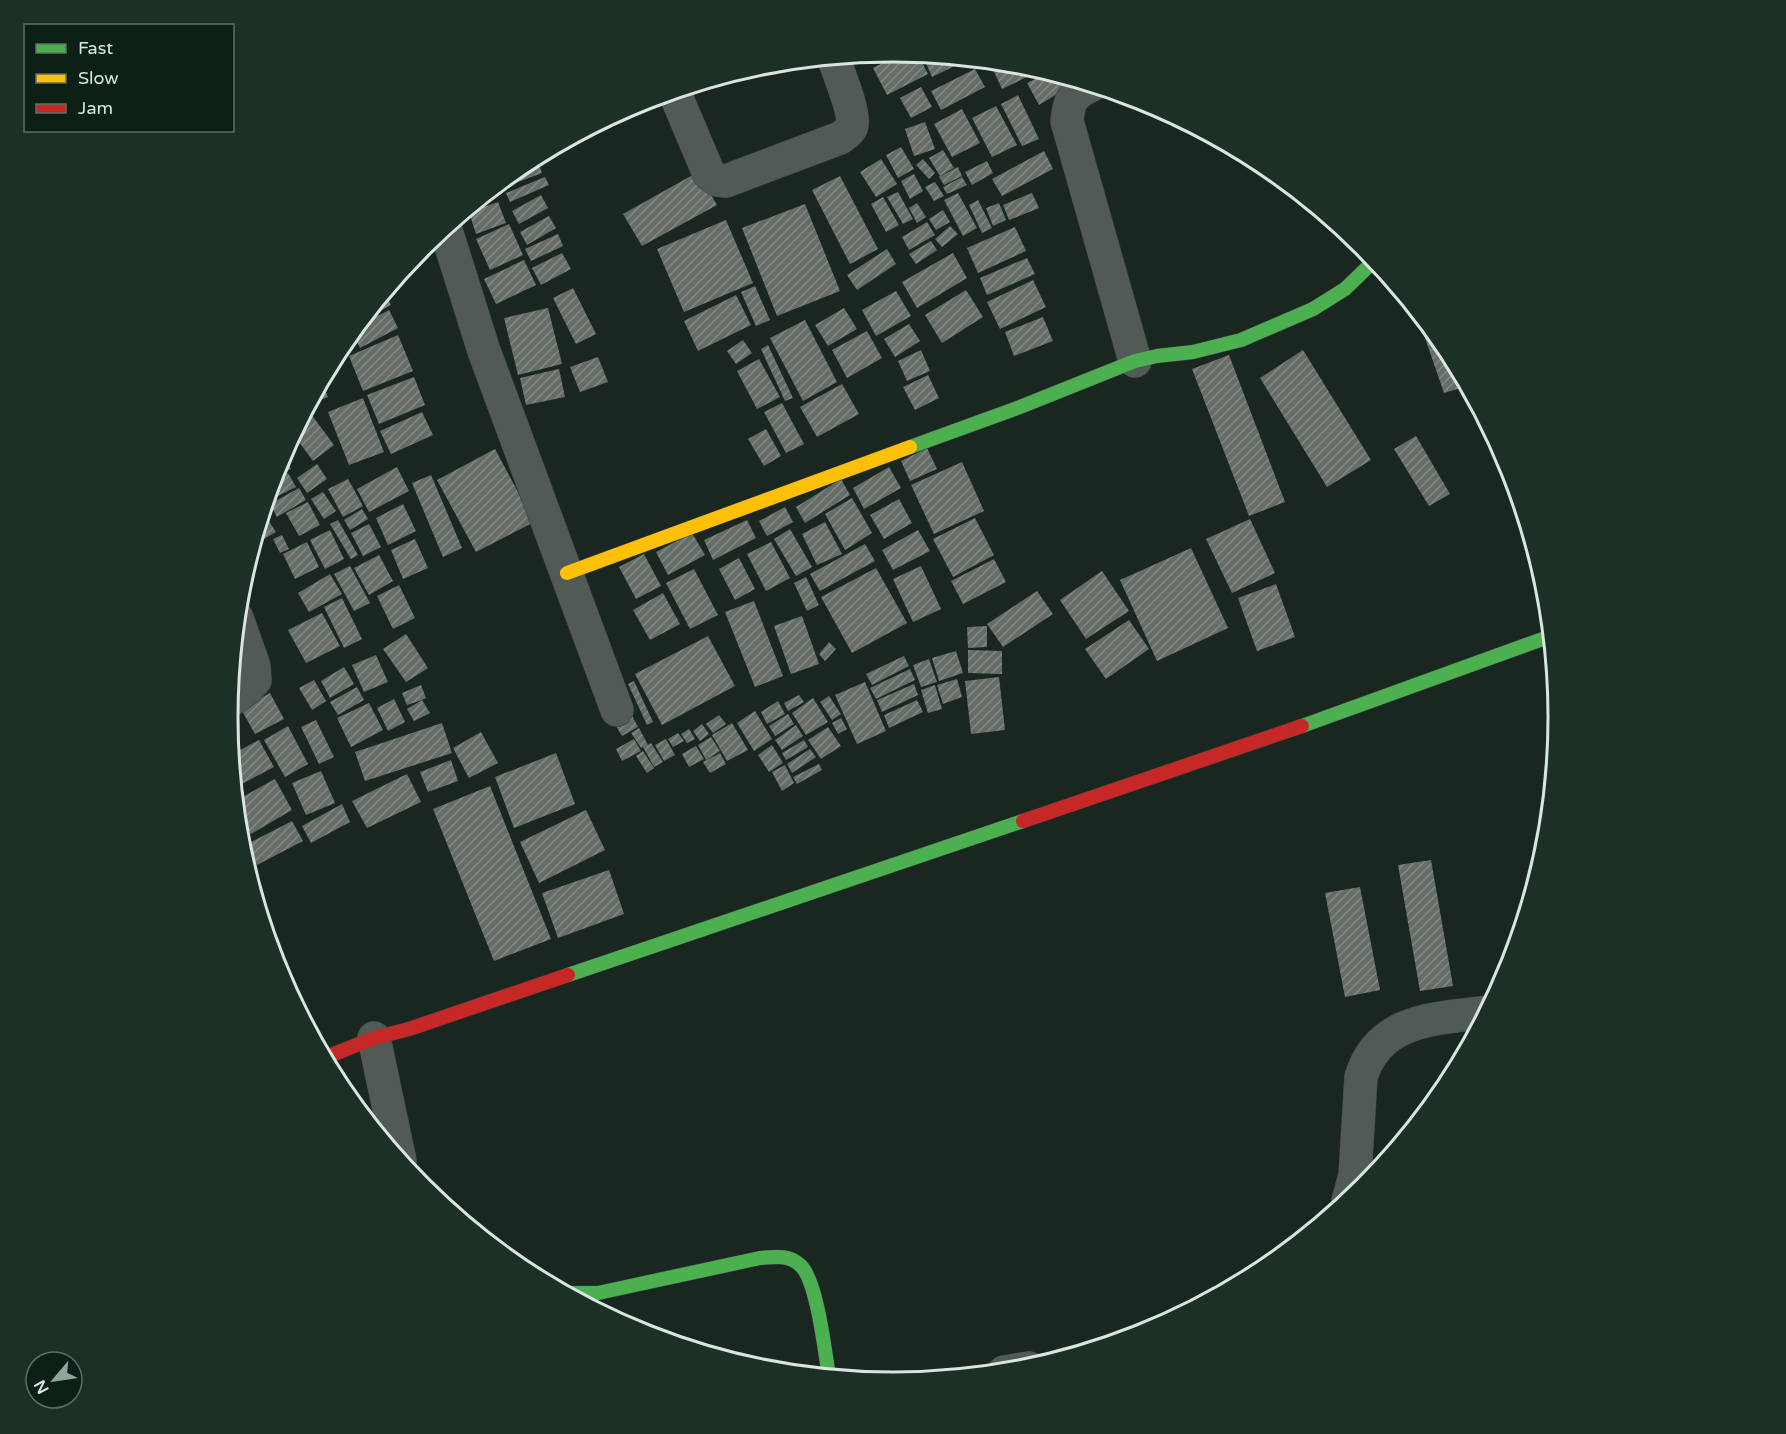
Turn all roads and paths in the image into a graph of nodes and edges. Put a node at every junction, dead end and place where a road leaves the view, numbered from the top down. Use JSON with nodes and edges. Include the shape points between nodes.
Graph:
{"nodes":[{"id":1,"x":835,"y":64,"type":"edge"},
{"id":2,"x":1082,"y":89,"type":"edge"},
{"id":3,"x":677,"y":98,"type":"edge"},
{"id":4,"x":448,"y":236,"type":"edge"},
{"id":5,"x":1369,"y":266,"type":"edge"},
{"id":6,"x":1135,"y":361,"type":"junction"},
{"id":7,"x":567,"y":573,"type":"junction"},
{"id":8,"x":243,"y":633,"type":"edge"},
{"id":9,"x":1544,"y":639,"type":"edge"},
{"id":10,"x":239,"y":695,"type":"edge"},
{"id":11,"x":617,"y":710,"type":"dead end"},
{"id":12,"x":1478,"y":1013,"type":"edge"},
{"id":13,"x":374,"y":1038,"type":"junction"},
{"id":14,"x":331,"y":1055,"type":"edge"},
{"id":15,"x":397,"y":1145,"type":"edge"},
{"id":16,"x":1352,"y":1185,"type":"edge"},
{"id":17,"x":580,"y":1293,"type":"edge"},
{"id":18,"x":828,"y":1369,"type":"edge"}],
"edges":[{"from":1,"to":3,"type":"street","via":[[851,113],[848,133],[726,181],[709,174]]},
{"from":2,"to":6,"type":"street","via":[[1076,92],[1068,109],[1067,121]]},
{"from":4,"to":7,"type":"street","via":[[484,351]]},
{"from":5,"to":6,"type":"street","via":[[1345,289],[1321,304],[1241,340]]},
{"from":6,"to":7,"type":"street"},
{"from":7,"to":11,"type":"street"},
{"from":8,"to":10,"type":"street","via":[[255,680]]},
{"from":9,"to":13,"type":"street","via":[[1286,732]]},
{"from":12,"to":16,"type":"street","via":[[1405,1026],[1389,1035],[1365,1062]]},
{"from":13,"to":14,"type":"street"},
{"from":13,"to":15,"type":"street"},
{"from":17,"to":18,"type":"street","via":[[598,1293],[784,1256],[801,1265],[812,1285]]}]}
